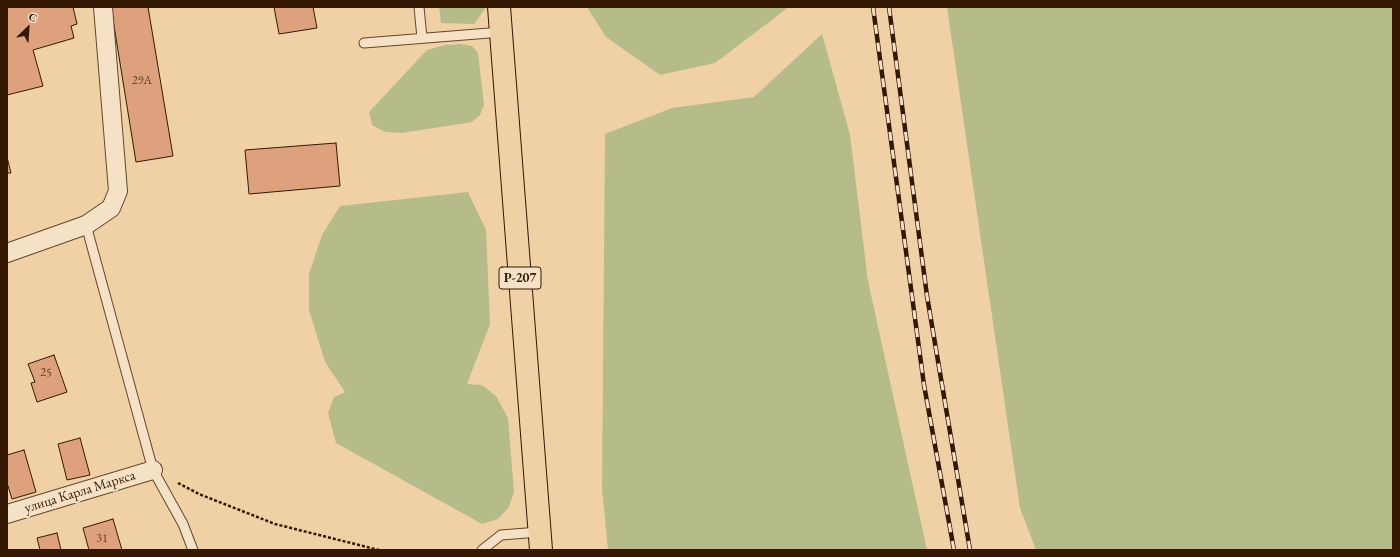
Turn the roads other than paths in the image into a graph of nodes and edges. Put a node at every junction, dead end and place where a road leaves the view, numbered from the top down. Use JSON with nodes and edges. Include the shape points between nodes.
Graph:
{"nodes":[{"id":1,"x":103,"y":7,"type":"edge"},
{"id":2,"x":419,"y":7,"type":"edge"},
{"id":3,"x":499,"y":7,"type":"edge"},
{"id":4,"x":502,"y":32,"type":"junction"},
{"id":5,"x":422,"y":38,"type":"junction"},
{"id":6,"x":364,"y":43,"type":"dead end"},
{"id":7,"x":86,"y":225,"type":"junction"},
{"id":8,"x":7,"y":253,"type":"edge"},
{"id":9,"x":153,"y":470,"type":"junction"},
{"id":10,"x":7,"y":514,"type":"edge"},
{"id":11,"x":540,"y":541,"type":"edge"},
{"id":12,"x":193,"y":550,"type":"edge"},
{"id":13,"x":482,"y":550,"type":"edge"}],
"edges":[{"from":1,"to":7,"type":"street","via":[[118,191],[111,208]]},
{"from":2,"to":5,"type":"lane"},
{"from":3,"to":4,"type":"main road","number":"Р-207"},
{"from":4,"to":5,"type":"lane"},
{"from":4,"to":11,"type":"main road","number":"Р-207"},
{"from":5,"to":6,"type":"lane"},
{"from":7,"to":8,"type":"street"},
{"from":7,"to":9,"type":"lane"},
{"from":9,"to":10,"type":"street","name":"улица Карла Маркса"},
{"from":9,"to":12,"type":"lane","via":[[183,524]]},
{"from":11,"to":13,"type":"lane","via":[[501,535]]}]}
